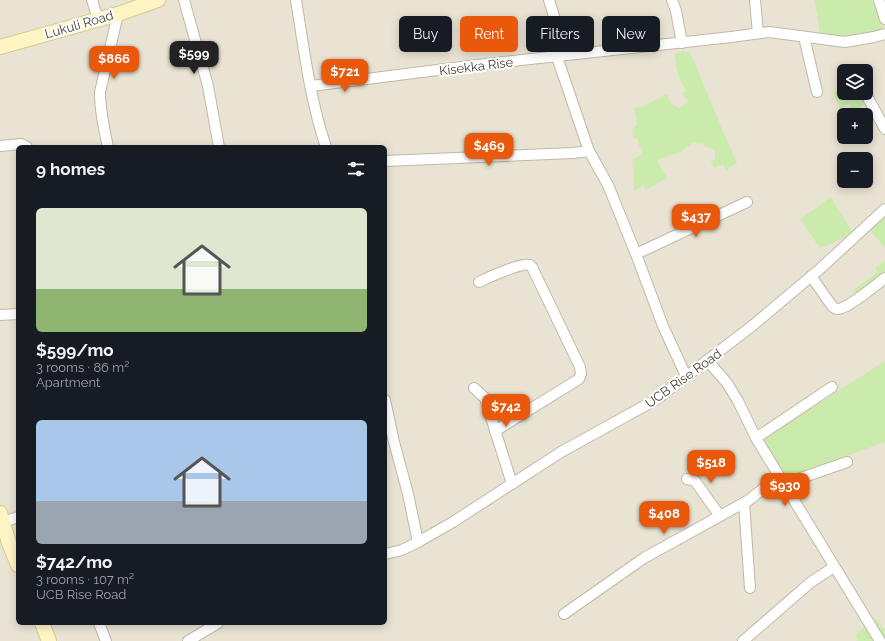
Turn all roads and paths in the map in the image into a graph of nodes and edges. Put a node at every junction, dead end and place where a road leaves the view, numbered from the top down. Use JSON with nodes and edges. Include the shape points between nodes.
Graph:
{"nodes":[{"id":1,"x":92,"y":0,"type":"edge"},
{"id":2,"x":158,"y":0,"type":"edge"},
{"id":3,"x":184,"y":0,"type":"edge"},
{"id":4,"x":296,"y":0,"type":"edge"},
{"id":5,"x":549,"y":0,"type":"edge"},
{"id":6,"x":672,"y":0,"type":"edge"},
{"id":7,"x":756,"y":0,"type":"edge"},
{"id":8,"x":879,"y":0,"type":"edge"},
{"id":9,"x":118,"y":14,"type":"junction"},
{"id":10,"x":98,"y":19,"type":"junction"},
{"id":11,"x":885,"y":19,"type":"edge"},
{"id":12,"x":758,"y":33,"type":"junction"},
{"id":13,"x":885,"y":34,"type":"edge"},
{"id":14,"x":804,"y":37,"type":"junction"},
{"id":15,"x":682,"y":43,"type":"junction"},
{"id":16,"x":0,"y":47,"type":"edge"},
{"id":17,"x":562,"y":56,"type":"junction"},
{"id":18,"x":311,"y":86,"type":"junction"},
{"id":19,"x":817,"y":92,"type":"dead end"},
{"id":20,"x":869,"y":100,"type":"edge"},
{"id":21,"x":885,"y":129,"type":"edge"},
{"id":22,"x":23,"y":145,"type":"edge"},
{"id":23,"x":108,"y":145,"type":"edge"},
{"id":24,"x":219,"y":145,"type":"edge"},
{"id":25,"x":325,"y":145,"type":"edge"},
{"id":26,"x":0,"y":146,"type":"edge"},
{"id":27,"x":589,"y":151,"type":"junction"},
{"id":28,"x":387,"y":161,"type":"edge"},
{"id":29,"x":747,"y":202,"type":"dead end"},
{"id":30,"x":885,"y":209,"type":"edge"},
{"id":31,"x":636,"y":254,"type":"junction"},
{"id":32,"x":811,"y":276,"type":"junction"},
{"id":33,"x":885,"y":278,"type":"edge"},
{"id":34,"x":479,"y":282,"type":"dead end"},
{"id":35,"x":16,"y":314,"type":"edge"},
{"id":36,"x":0,"y":315,"type":"edge"},
{"id":37,"x":707,"y":360,"type":"junction"},
{"id":38,"x":686,"y":376,"type":"junction"},
{"id":39,"x":832,"y":387,"type":"dead end"},
{"id":40,"x":474,"y":388,"type":"dead end"},
{"id":41,"x":387,"y":422,"type":"edge"},
{"id":42,"x":495,"y":431,"type":"junction"},
{"id":43,"x":756,"y":438,"type":"junction"},
{"id":44,"x":389,"y":443,"type":"edge"},
{"id":45,"x":847,"y":462,"type":"dead end"},
{"id":46,"x":687,"y":479,"type":"dead end"},
{"id":47,"x":781,"y":480,"type":"junction"},
{"id":48,"x":512,"y":484,"type":"junction"},
{"id":49,"x":744,"y":503,"type":"junction"},
{"id":50,"x":720,"y":516,"type":"junction"},
{"id":51,"x":16,"y":517,"type":"edge"},
{"id":52,"x":1,"y":518,"type":"edge"},
{"id":53,"x":418,"y":542,"type":"junction"},
{"id":54,"x":4,"y":545,"type":"edge"},
{"id":55,"x":387,"y":554,"type":"edge"},
{"id":56,"x":16,"y":562,"type":"edge"},
{"id":57,"x":834,"y":567,"type":"junction"},
{"id":58,"x":750,"y":588,"type":"dead end"},
{"id":59,"x":564,"y":614,"type":"dead end"},
{"id":60,"x":43,"y":625,"type":"edge"},
{"id":61,"x":99,"y":625,"type":"edge"},
{"id":62,"x":215,"y":625,"type":"edge"},
{"id":63,"x":49,"y":641,"type":"edge"},
{"id":64,"x":106,"y":641,"type":"edge"},
{"id":65,"x":188,"y":641,"type":"edge"},
{"id":66,"x":743,"y":641,"type":"edge"},
{"id":67,"x":880,"y":641,"type":"edge"}],
"edges":[{"from":1,"to":10,"type":"street"},
{"from":2,"to":9,"type":"street","name":"Lukuli Road"},
{"from":3,"to":24,"type":"street","via":[[208,86]]},
{"from":4,"to":18,"type":"street"},
{"from":5,"to":17,"type":"street"},
{"from":6,"to":15,"type":"street"},
{"from":7,"to":12,"type":"street"},
{"from":8,"to":11,"type":"street"},
{"from":9,"to":10,"type":"street","name":"Lukuli Road"},
{"from":9,"to":23,"type":"street","via":[[100,92]]},
{"from":10,"to":16,"type":"street","name":"Lukuli Road"},
{"from":12,"to":14,"type":"street","name":"Kisekka Rise"},
{"from":12,"to":15,"type":"street","name":"Kisekka Rise"},
{"from":13,"to":14,"type":"street","name":"Kisekka Rise","via":[[844,42]]},
{"from":14,"to":19,"type":"street"},
{"from":15,"to":17,"type":"street","name":"Kisekka Rise"},
{"from":17,"to":18,"type":"street","name":"Kisekka Rise"},
{"from":17,"to":27,"type":"street"},
{"from":18,"to":25,"type":"street"},
{"from":20,"to":21,"type":"street"},
{"from":22,"to":26,"type":"street"},
{"from":27,"to":28,"type":"street"},
{"from":27,"to":31,"type":"street","via":[[608,185]]},
{"from":29,"to":31,"type":"street"},
{"from":30,"to":32,"type":"street","name":"UCB Rise Road"},
{"from":31,"to":38,"type":"street","via":[[663,326]]},
{"from":32,"to":33,"type":"street","via":[[835,309],[850,304]]},
{"from":32,"to":37,"type":"street","name":"UCB Rise Road"},
{"from":34,"to":42,"type":"street","via":[[502,272],[530,265],[580,367],[581,374],[580,379]]},
{"from":35,"to":36,"type":"street"},
{"from":37,"to":38,"type":"street","name":"UCB Rise Road"},
{"from":37,"to":43,"type":"street","via":[[727,383]]},
{"from":38,"to":48,"type":"street","name":"UCB Rise Road","via":[[657,399],[561,452]]},
{"from":39,"to":43,"type":"street"},
{"from":40,"to":42,"type":"street","via":[[485,398]]},
{"from":41,"to":44,"type":"street"},
{"from":42,"to":48,"type":"street"},
{"from":43,"to":47,"type":"street"},
{"from":44,"to":53,"type":"street","via":[[408,494]]},
{"from":45,"to":47,"type":"street"},
{"from":46,"to":50,"type":"street","via":[[695,481]]},
{"from":47,"to":49,"type":"street"},
{"from":47,"to":57,"type":"street"},
{"from":48,"to":53,"type":"street","name":"UCB Rise Road"},
{"from":49,"to":50,"type":"street"},
{"from":49,"to":58,"type":"street"},
{"from":50,"to":59,"type":"street","via":[[644,558]]},
{"from":51,"to":52,"type":"street"},
{"from":52,"to":54,"type":"street"},
{"from":53,"to":55,"type":"street","name":"UCB Rise Road"},
{"from":54,"to":56,"type":"street"},
{"from":57,"to":66,"type":"street","via":[[811,582]]},
{"from":57,"to":67,"type":"street"},
{"from":60,"to":63,"type":"street"},
{"from":61,"to":64,"type":"street"},
{"from":62,"to":65,"type":"street"}]}
